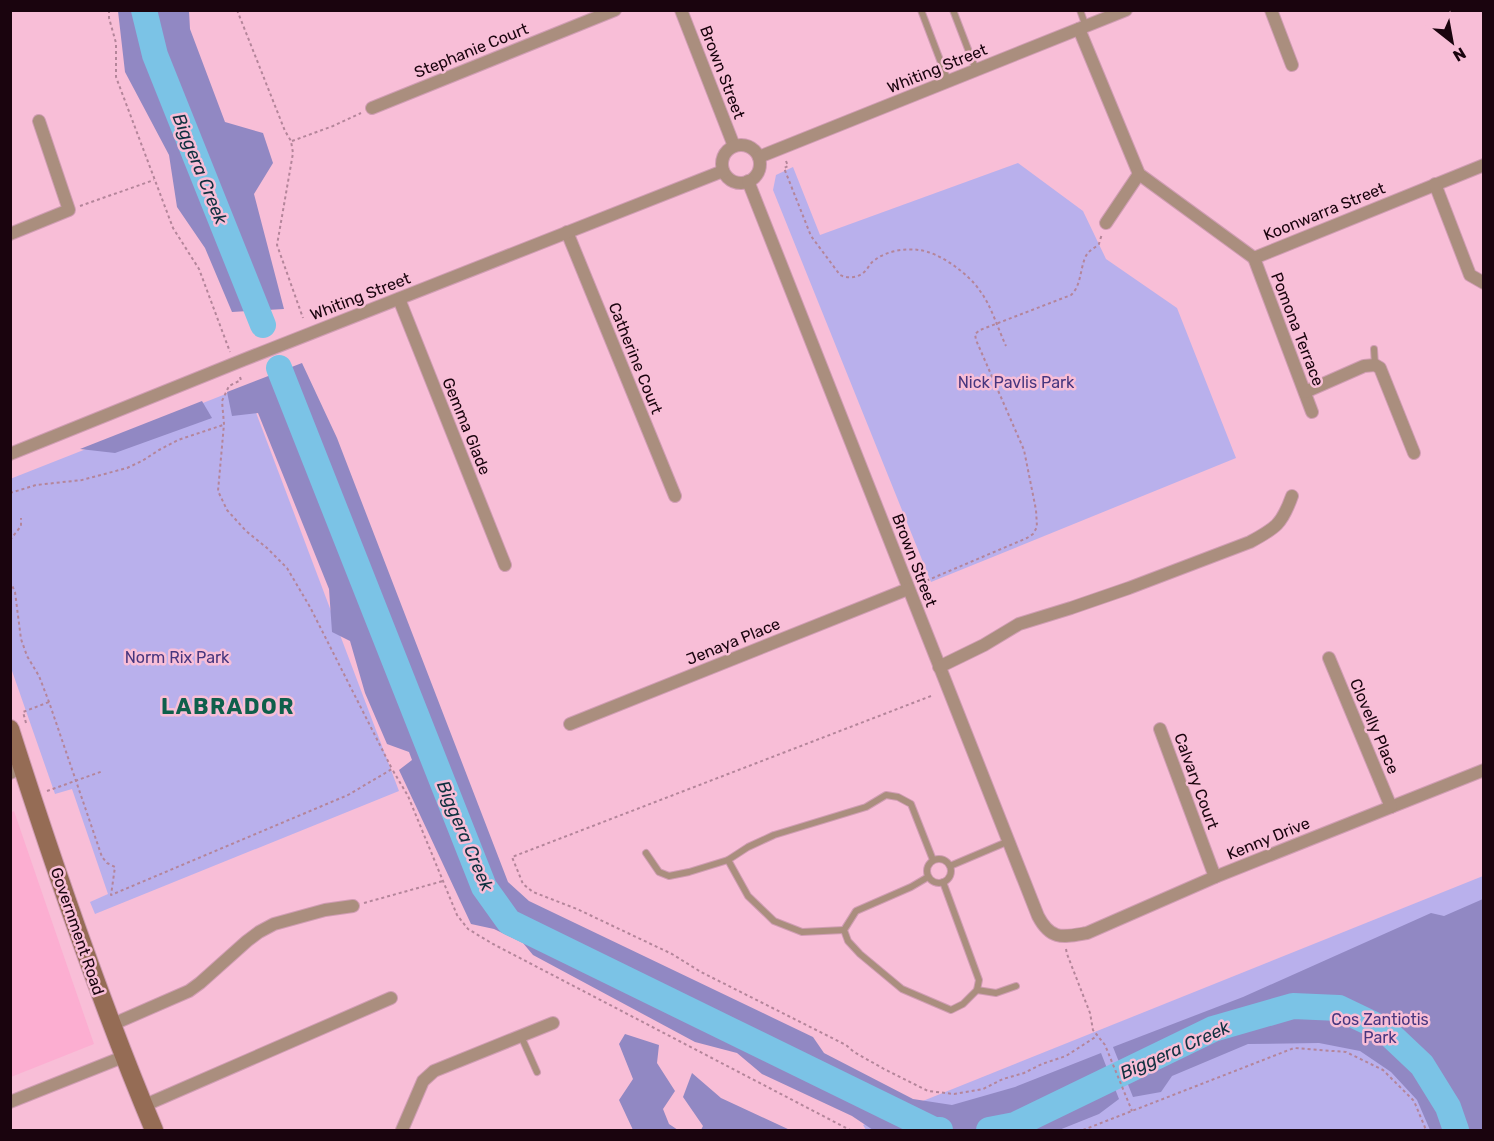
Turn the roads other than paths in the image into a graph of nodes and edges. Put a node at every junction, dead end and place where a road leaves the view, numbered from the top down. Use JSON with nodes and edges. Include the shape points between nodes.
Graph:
{"nodes":[{"id":1,"x":615,"y":10,"type":"edge"},
{"id":2,"x":681,"y":10,"type":"edge"},
{"id":3,"x":921,"y":10,"type":"edge"},
{"id":4,"x":953,"y":10,"type":"edge"},
{"id":5,"x":1080,"y":10,"type":"edge"},
{"id":6,"x":1126,"y":10,"type":"edge"},
{"id":7,"x":1271,"y":10,"type":"edge"},
{"id":8,"x":1083,"y":28,"type":"junction"},
{"id":9,"x":1293,"y":65,"type":"dead end"},
{"id":10,"x":976,"y":70,"type":"junction"},
{"id":11,"x":949,"y":81,"type":"junction"},
{"id":12,"x":372,"y":108,"type":"road end"},
{"id":13,"x":39,"y":121,"type":"dead end"},
{"id":14,"x":734,"y":146,"type":"junction"},
{"id":15,"x":759,"y":157,"type":"junction"},
{"id":16,"x":1484,"y":165,"type":"edge"},
{"id":17,"x":723,"y":171,"type":"junction"},
{"id":18,"x":1139,"y":174,"type":"junction"},
{"id":19,"x":748,"y":182,"type":"junction"},
{"id":20,"x":1435,"y":184,"type":"junction"},
{"id":21,"x":1106,"y":223,"type":"road end"},
{"id":22,"x":567,"y":232,"type":"junction"},
{"id":23,"x":10,"y":234,"type":"edge"},
{"id":24,"x":1254,"y":258,"type":"junction"},
{"id":25,"x":1484,"y":283,"type":"edge"},
{"id":26,"x":399,"y":299,"type":"junction"},
{"id":27,"x":1374,"y":349,"type":"dead end"},
{"id":28,"x":1375,"y":365,"type":"junction"},
{"id":29,"x":1305,"y":392,"type":"junction"},
{"id":30,"x":1312,"y":412,"type":"dead end"},
{"id":31,"x":1414,"y":453,"type":"dead end"},
{"id":32,"x":10,"y":454,"type":"edge"},
{"id":33,"x":675,"y":496,"type":"dead end"},
{"id":34,"x":1292,"y":496,"type":"dead end"},
{"id":35,"x":505,"y":565,"type":"dead end"},
{"id":36,"x":908,"y":589,"type":"junction"},
{"id":37,"x":1329,"y":657,"type":"dead end"},
{"id":38,"x":939,"y":667,"type":"junction"},
{"id":39,"x":570,"y":724,"type":"dead end"},
{"id":40,"x":20,"y":729,"type":"edge"},
{"id":41,"x":1160,"y":729,"type":"dead end"},
{"id":42,"x":16,"y":770,"type":"edge"},
{"id":43,"x":1484,"y":770,"type":"edge"},
{"id":44,"x":1391,"y":807,"type":"junction"},
{"id":45,"x":1010,"y":841,"type":"junction"},
{"id":46,"x":646,"y":853,"type":"dead end"},
{"id":47,"x":728,"y":860,"type":"junction"},
{"id":48,"x":933,"y":860,"type":"junction"},
{"id":49,"x":950,"y":866,"type":"junction"},
{"id":50,"x":928,"y":877,"type":"junction"},
{"id":51,"x":1215,"y":877,"type":"junction"},
{"id":52,"x":943,"y":882,"type":"junction"},
{"id":53,"x":353,"y":906,"type":"road end"},
{"id":54,"x":844,"y":930,"type":"junction"},
{"id":55,"x":1066,"y":937,"type":"joint"},
{"id":56,"x":1016,"y":986,"type":"dead end"},
{"id":57,"x":978,"y":990,"type":"junction"},
{"id":58,"x":391,"y":998,"type":"dead end"},
{"id":59,"x":553,"y":1023,"type":"dead end"},
{"id":60,"x":111,"y":1025,"type":"junction"},
{"id":61,"x":521,"y":1036,"type":"junction"},
{"id":62,"x":123,"y":1057,"type":"junction"},
{"id":63,"x":537,"y":1072,"type":"dead end"},
{"id":64,"x":10,"y":1102,"type":"edge"},
{"id":65,"x":143,"y":1106,"type":"junction"},
{"id":66,"x":154,"y":1131,"type":"edge"},
{"id":67,"x":402,"y":1131,"type":"edge"}],
"edges":[{"from":1,"to":12,"type":"street","name":"Stephanie Court"},
{"from":2,"to":14,"type":"street","name":"Brown Street"},
{"from":3,"to":11,"type":"lane"},
{"from":4,"to":10,"type":"lane"},
{"from":5,"to":8,"type":"lane"},
{"from":6,"to":8,"type":"street","name":"Whiting Street"},
{"from":7,"to":9,"type":"street"},
{"from":8,"to":10,"type":"street","name":"Whiting Street"},
{"from":8,"to":18,"type":"street"},
{"from":10,"to":11,"type":"street","name":"Whiting Street"},
{"from":11,"to":15,"type":"street","name":"Whiting Street"},
{"from":13,"to":23,"type":"street","via":[[69,210]]},
{"from":14,"to":15,"type":"street","via":[[749,146]]},
{"from":14,"to":17,"type":"street","via":[[722,159]]},
{"from":15,"to":19,"type":"street","via":[[757,174]]},
{"from":16,"to":20,"type":"street","name":"Koonwarra Street"},
{"from":17,"to":19,"type":"street","via":[[734,182]]},
{"from":17,"to":22,"type":"street","name":"Whiting Street"},
{"from":18,"to":21,"type":"street"},
{"from":18,"to":24,"type":"street","name":"Koonwarra Street"},
{"from":19,"to":36,"type":"street","name":"Brown Street"},
{"from":20,"to":24,"type":"street","name":"Koonwarra Street"},
{"from":20,"to":25,"type":"street","via":[[1468,270]]},
{"from":22,"to":26,"type":"street","name":"Whiting Street"},
{"from":22,"to":33,"type":"street","name":"Catherine Court"},
{"from":24,"to":29,"type":"street","name":"Pomona Terrace"},
{"from":26,"to":32,"type":"street","name":"Whiting Street"},
{"from":26,"to":35,"type":"street","name":"Gemma Glade"},
{"from":27,"to":28,"type":"lane"},
{"from":28,"to":29,"type":"street","via":[[1364,366]]},
{"from":28,"to":31,"type":"street","via":[[1380,368]]},
{"from":29,"to":30,"type":"street","name":"Pomona Terrace"},
{"from":34,"to":38,"type":"street","via":[[1278,524],[1250,542],[1019,624]]},
{"from":36,"to":38,"type":"street","name":"Brown Street"},
{"from":36,"to":39,"type":"street","name":"Jenaya Place"},
{"from":37,"to":44,"type":"street","name":"Clovelly Place"},
{"from":38,"to":45,"type":"street","name":"Brown Street"},
{"from":40,"to":42,"type":"main road","name":"Government Road"},
{"from":41,"to":51,"type":"street","name":"Calvary Court"},
{"from":42,"to":60,"type":"main road","name":"Government Road"},
{"from":43,"to":44,"type":"street","name":"Kenny Drive"},
{"from":44,"to":51,"type":"street","name":"Kenny Drive"},
{"from":45,"to":49,"type":"lane"},
{"from":45,"to":55,"type":"street","name":"Brown Street","via":[[1043,926],[1054,935]]},
{"from":46,"to":47,"type":"lane","via":[[659,872],[669,876]]},
{"from":47,"to":48,"type":"lane","via":[[774,835],[866,807],[886,795],[911,804]]},
{"from":47,"to":54,"type":"lane","via":[[748,896],[774,921],[802,932]]},
{"from":48,"to":49,"type":"lane","via":[[943,860]]},
{"from":48,"to":50,"type":"lane","via":[[927,868]]},
{"from":49,"to":52,"type":"lane","via":[[950,876]]},
{"from":50,"to":52,"type":"lane"},
{"from":50,"to":54,"type":"lane","via":[[856,912]]},
{"from":51,"to":55,"type":"street","name":"Kenny Drive","via":[[1087,933]]},
{"from":52,"to":57,"type":"lane","via":[[979,980]]},
{"from":53,"to":60,"type":"street","via":[[274,924],[247,941],[189,991]]},
{"from":54,"to":57,"type":"lane","via":[[860,954],[902,989],[951,1010]]},
{"from":56,"to":57,"type":"lane","via":[[996,993]]},
{"from":58,"to":65,"type":"street"},
{"from":59,"to":61,"type":"street"},
{"from":60,"to":62,"type":"main road","name":"Government Road"},
{"from":61,"to":63,"type":"lane"},
{"from":61,"to":67,"type":"street","via":[[428,1076]]},
{"from":62,"to":64,"type":"street"},
{"from":62,"to":65,"type":"main road","name":"Government Road"},
{"from":65,"to":66,"type":"main road","name":"Government Road"}]}
